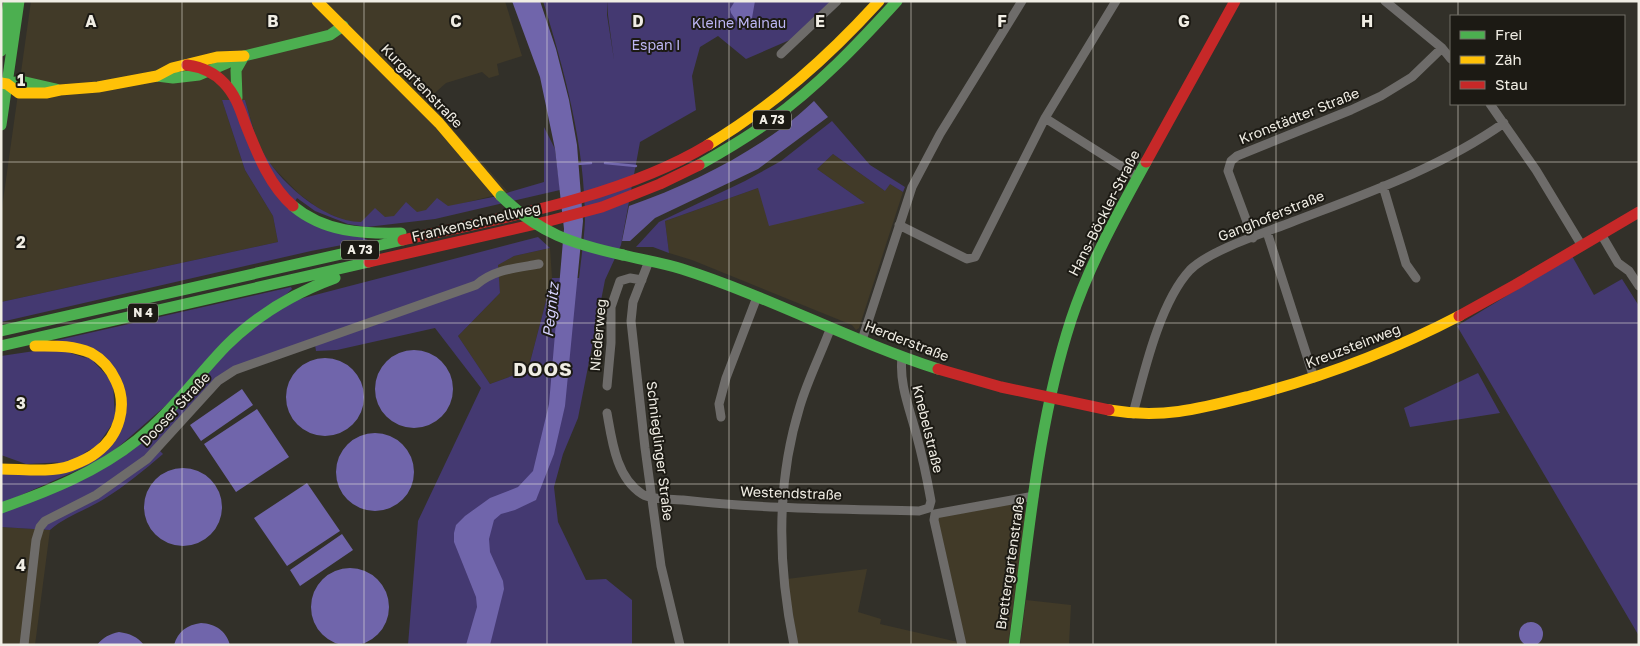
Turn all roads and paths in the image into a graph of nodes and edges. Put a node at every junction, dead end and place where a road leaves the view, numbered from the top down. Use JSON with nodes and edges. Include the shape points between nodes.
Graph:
{"nodes":[{"id":1,"x":9,"y":1,"type":"edge"},
{"id":2,"x":19,"y":1,"type":"edge"},
{"id":3,"x":317,"y":1,"type":"edge"},
{"id":4,"x":837,"y":1,"type":"edge"},
{"id":5,"x":879,"y":1,"type":"edge"},
{"id":6,"x":897,"y":1,"type":"edge"},
{"id":7,"x":1022,"y":1,"type":"edge"},
{"id":8,"x":1116,"y":1,"type":"edge"},
{"id":9,"x":1236,"y":1,"type":"edge"},
{"id":10,"x":1385,"y":1,"type":"edge"},
{"id":11,"x":343,"y":26,"type":"junction"},
{"id":12,"x":1442,"y":48,"type":"junction"},
{"id":13,"x":1,"y":51,"type":"edge"},
{"id":14,"x":781,"y":54,"type":"dead end"},
{"id":15,"x":244,"y":56,"type":"junction"},
{"id":16,"x":1450,"y":58,"type":"edge"},
{"id":17,"x":187,"y":65,"type":"junction"},
{"id":18,"x":211,"y":71,"type":"junction"},
{"id":19,"x":157,"y":76,"type":"junction"},
{"id":20,"x":4,"y":84,"type":"edge"},
{"id":21,"x":238,"y":104,"type":"junction"},
{"id":22,"x":1491,"y":105,"type":"edge"},
{"id":23,"x":1045,"y":118,"type":"junction"},
{"id":24,"x":1504,"y":123,"type":"junction"},
{"id":25,"x":1,"y":125,"type":"edge"},
{"id":26,"x":1138,"y":177,"type":"junction"},
{"id":27,"x":1383,"y":186,"type":"junction"},
{"id":28,"x":1639,"y":212,"type":"edge"},
{"id":29,"x":899,"y":225,"type":"junction"},
{"id":30,"x":438,"y":232,"type":"junction"},
{"id":31,"x":1267,"y":232,"type":"junction"},
{"id":32,"x":1601,"y":234,"type":"junction"},
{"id":33,"x":1253,"y":238,"type":"junction"},
{"id":34,"x":1582,"y":246,"type":"junction"},
{"id":35,"x":418,"y":251,"type":"junction"},
{"id":36,"x":623,"y":255,"type":"joint"},
{"id":37,"x":649,"y":261,"type":"junction"},
{"id":38,"x":539,"y":264,"type":"dead end"},
{"id":39,"x":281,"y":268,"type":"joint"},
{"id":40,"x":1416,"y":278,"type":"dead end"},
{"id":41,"x":642,"y":280,"type":"junction"},
{"id":42,"x":285,"y":281,"type":"joint"},
{"id":43,"x":1639,"y":286,"type":"edge"},
{"id":44,"x":758,"y":297,"type":"junction"},
{"id":45,"x":831,"y":327,"type":"junction"},
{"id":46,"x":1,"y":331,"type":"edge"},
{"id":47,"x":862,"y":340,"type":"junction"},
{"id":48,"x":1,"y":347,"type":"edge"},
{"id":49,"x":902,"y":357,"type":"junction"},
{"id":50,"x":1314,"y":378,"type":"junction"},
{"id":51,"x":607,"y":386,"type":"dead end"},
{"id":52,"x":1050,"y":399,"type":"junction"},
{"id":53,"x":606,"y":413,"type":"dead end"},
{"id":54,"x":1133,"y":414,"type":"junction"},
{"id":55,"x":721,"y":417,"type":"dead end"},
{"id":56,"x":1,"y":460,"type":"edge"},
{"id":57,"x":1,"y":469,"type":"edge"},
{"id":58,"x":32,"y":469,"type":"junction"},
{"id":59,"x":1035,"y":490,"type":"junction"},
{"id":60,"x":651,"y":497,"type":"junction"},
{"id":61,"x":1,"y":508,"type":"edge"},
{"id":62,"x":782,"y":508,"type":"junction"},
{"id":63,"x":932,"y":511,"type":"junction"},
{"id":64,"x":24,"y":645,"type":"edge"},
{"id":65,"x":680,"y":645,"type":"edge"},
{"id":66,"x":794,"y":645,"type":"edge"},
{"id":67,"x":962,"y":645,"type":"edge"},
{"id":68,"x":1014,"y":645,"type":"edge"}],
"edges":[{"from":1,"to":13,"type":"main road"},
{"from":2,"to":20,"type":"main road"},
{"from":3,"to":11,"type":"main road","name":"Kurgartenstraße"},
{"from":4,"to":14,"type":"street"},
{"from":5,"to":30,"type":"main road","name":"Frankenschnellweg","number":"A 73","via":[[819,63],[758,114],[683,159],[620,185]]},
{"from":6,"to":35,"type":"main road","name":"Frankenschnellweg","number":"A 73","via":[[873,30],[810,90],[739,143],[686,172],[620,200],[549,221]]},
{"from":7,"to":29,"type":"street","via":[[940,134],[912,187]]},
{"from":8,"to":23,"type":"street"},
{"from":9,"to":26,"type":"main road","name":"Hans-Böckler-Straße"},
{"from":10,"to":12,"type":"street"},
{"from":11,"to":15,"type":"main road","via":[[330,35]]},
{"from":11,"to":36,"type":"main road","name":"Kurgartenstraße","bridge":true,"via":[[439,122],[501,196],[522,216],[552,235]]},
{"from":12,"to":16,"type":"street"},
{"from":12,"to":33,"type":"street","name":"Kronstädter Straße","via":[[1412,77],[1381,96],[1231,161],[1228,171]]},
{"from":15,"to":17,"type":"main road","via":[[218,57]]},
{"from":15,"to":18,"type":"main road"},
{"from":15,"to":21,"type":"main road","via":[[234,73]]},
{"from":17,"to":18,"type":"main road"},
{"from":17,"to":19,"type":"main road"},
{"from":18,"to":19,"type":"main road","via":[[187,77]]},
{"from":18,"to":21,"type":"main road","via":[[227,85]]},
{"from":19,"to":20,"type":"main road","via":[[46,93],[19,94]]},
{"from":20,"to":25,"type":"main road"},
{"from":21,"to":30,"type":"main road","via":[[270,178],[285,198],[305,215],[348,232]]},
{"from":22,"to":24,"type":"street"},
{"from":23,"to":26,"type":"street"},
{"from":23,"to":29,"type":"street","via":[[974,257],[967,258]]},
{"from":24,"to":27,"type":"street","name":"Ganghoferstraße","via":[[1437,163]]},
{"from":24,"to":34,"type":"street"},
{"from":26,"to":52,"type":"main road","name":"Hans-Böckler-Straße","via":[[1107,234],[1077,305]]},
{"from":27,"to":31,"type":"street","name":"Ganghoferstraße"},
{"from":27,"to":40,"type":"street","via":[[1406,264]]},
{"from":28,"to":32,"type":"main road","name":"Kreuzsteinweg"},
{"from":29,"to":47,"type":"street"},
{"from":30,"to":39,"type":"main road","name":"Frankenschnellweg","number":"A 73"},
{"from":31,"to":33,"type":"street","name":"Ganghoferstraße"},
{"from":31,"to":50,"type":"street"},
{"from":32,"to":34,"type":"main road","name":"Kreuzsteinweg"},
{"from":32,"to":43,"type":"street","via":[[1618,263],[1629,271]]},
{"from":33,"to":54,"type":"street","name":"Ganghoferstraße","via":[[1205,259],[1178,284],[1148,359]]},
{"from":34,"to":50,"type":"main road","name":"Kreuzsteinweg","via":[[1440,326]]},
{"from":35,"to":42,"type":"main road","name":"Frankenschnellweg","number":"A 73"},
{"from":35,"to":61,"type":"main road","via":[[319,284],[272,308],[240,333],[165,414],[126,449],[80,476]]},
{"from":36,"to":37,"type":"main road","name":"Herderstraße"},
{"from":37,"to":41,"type":"street","name":"Schnieglinger Straße"},
{"from":37,"to":44,"type":"main road","name":"Herderstraße"},
{"from":38,"to":64,"type":"street","name":"Dooser Straße","via":[[489,275],[476,285],[235,370],[218,381],[147,459],[96,495],[40,527]]},
{"from":39,"to":46,"type":"main road","name":"Frankenschnellweg","number":"N 4"},
{"from":41,"to":51,"type":"street","name":"Niederweg","via":[[630,278],[620,281],[612,301]]},
{"from":41,"to":60,"type":"street","name":"Schnieglinger Straße","via":[[633,302],[631,321]]},
{"from":42,"to":48,"type":"main road","name":"Frankenschnellweg","number":"N 4"},
{"from":44,"to":45,"type":"main road","name":"Herderstraße"},
{"from":44,"to":55,"type":"street","via":[[726,378],[719,404]]},
{"from":45,"to":47,"type":"main road","name":"Herderstraße"},
{"from":45,"to":62,"type":"street","via":[[800,405],[789,449]]},
{"from":47,"to":49,"type":"main road","name":"Herderstraße"},
{"from":48,"to":58,"type":"main road","via":[[55,344],[79,347],[110,366],[122,394],[118,425],[103,448],[70,466]]},
{"from":49,"to":52,"type":"main road","name":"Herderstraße","via":[[963,378]]},
{"from":49,"to":63,"type":"street","name":"Knebelstraße","via":[[901,377]]},
{"from":50,"to":54,"type":"main road","name":"Kreuzsteinweg","via":[[1192,411]]},
{"from":52,"to":54,"type":"main road","name":"Kreuzsteinweg"},
{"from":52,"to":59,"type":"main road","name":"Hans-Böckler-Straße"},
{"from":53,"to":60,"type":"street","via":[[620,467],[636,489]]},
{"from":56,"to":58,"type":"main road"},
{"from":57,"to":58,"type":"main road"},
{"from":59,"to":63,"type":"street","name":"Westendstraße"},
{"from":59,"to":68,"type":"main road","name":"Brettergartenstraße"},
{"from":60,"to":62,"type":"street","name":"Westendstraße"},
{"from":60,"to":65,"type":"street","name":"Schnieglinger Straße","via":[[661,566]]},
{"from":62,"to":63,"type":"street","name":"Westendstraße"},
{"from":62,"to":66,"type":"street","via":[[783,578]]},
{"from":63,"to":67,"type":"street","name":"Knebelstraße"}]}
